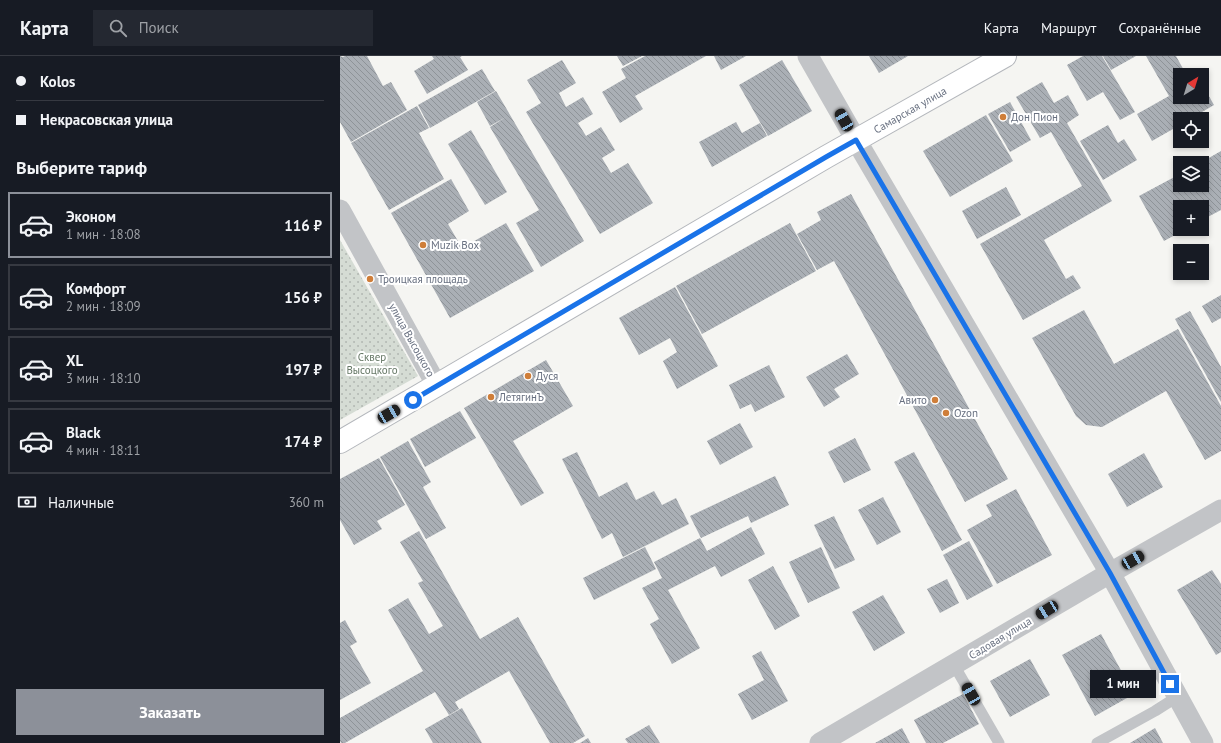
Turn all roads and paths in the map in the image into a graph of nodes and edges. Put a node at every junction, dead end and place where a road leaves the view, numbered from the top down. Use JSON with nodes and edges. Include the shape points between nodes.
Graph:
{"nodes":[{"id":1,"x":808,"y":56,"type":"edge"},
{"id":2,"x":1005,"y":56,"type":"edge"},
{"id":3,"x":856,"y":140,"type":"junction"},
{"id":4,"x":340,"y":210,"type":"edge"},
{"id":5,"x":437,"y":386,"type":"junction"},
{"id":6,"x":340,"y":442,"type":"edge"},
{"id":7,"x":1221,"y":510,"type":"edge"},
{"id":8,"x":1110,"y":573,"type":"junction"},
{"id":9,"x":954,"y":665,"type":"junction"},
{"id":10,"x":1177,"y":697,"type":"junction"},
{"id":11,"x":995,"y":742,"type":"edge"},
{"id":12,"x":820,"y":743,"type":"edge"},
{"id":13,"x":1097,"y":743,"type":"edge"},
{"id":14,"x":1203,"y":743,"type":"edge"}],
"edges":[{"from":1,"to":3,"type":"street"},
{"from":2,"to":3,"type":"main road","name":"Самарская улица"},
{"from":3,"to":5,"type":"main road","name":"Самарская улица"},
{"from":3,"to":8,"type":"street"},
{"from":4,"to":5,"type":"street","name":"улица Высоцкого"},
{"from":5,"to":6,"type":"main road","name":"Самарская улица"},
{"from":7,"to":8,"type":"street","name":"Садовая улица"},
{"from":8,"to":9,"type":"street","name":"Садовая улица"},
{"from":8,"to":10,"type":"street"},
{"from":9,"to":11,"type":"lane"},
{"from":9,"to":12,"type":"street","name":"Садовая улица"},
{"from":10,"to":13,"type":"lane"},
{"from":10,"to":14,"type":"street"}]}
